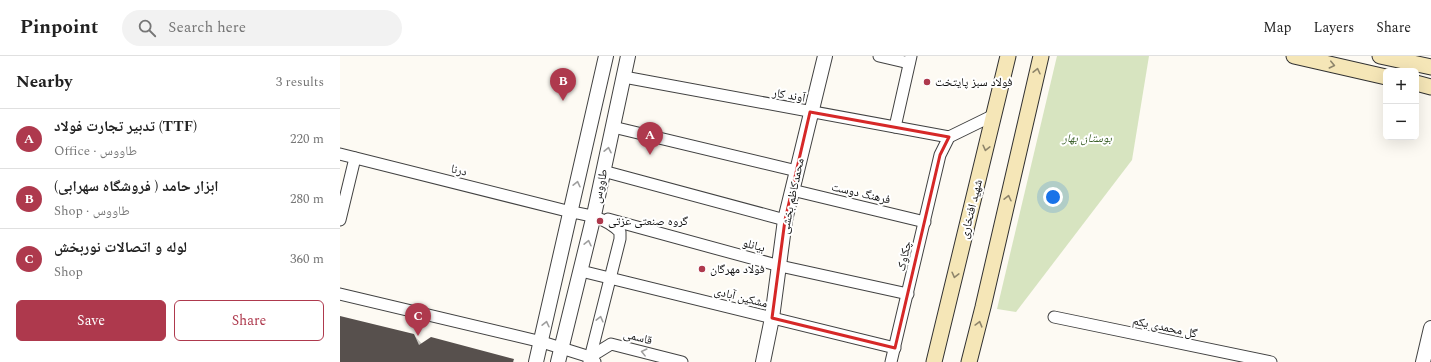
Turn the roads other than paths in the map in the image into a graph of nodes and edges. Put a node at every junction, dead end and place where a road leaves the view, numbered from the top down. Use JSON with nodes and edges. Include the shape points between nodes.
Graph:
{"nodes":[{"id":1,"x":606,"y":56,"type":"edge"},
{"id":2,"x":628,"y":56,"type":"edge"},
{"id":3,"x":825,"y":56,"type":"edge"},
{"id":4,"x":879,"y":56,"type":"edge"},
{"id":5,"x":1008,"y":56,"type":"edge"},
{"id":6,"x":1041,"y":56,"type":"edge"},
{"id":7,"x":1294,"y":56,"type":"edge"},
{"id":8,"x":1380,"y":56,"type":"edge"},
{"id":9,"x":910,"y":60,"type":"edge"},
{"id":10,"x":1431,"y":67,"type":"edge"},
{"id":11,"x":1383,"y":76,"type":"edge"},
{"id":12,"x":624,"y":78,"type":"junction"},
{"id":13,"x":1419,"y":84,"type":"edge"},
{"id":14,"x":1431,"y":87,"type":"edge"},
{"id":15,"x":810,"y":112,"type":"junction"},
{"id":16,"x":994,"y":115,"type":"junction"},
{"id":17,"x":613,"y":127,"type":"junction"},
{"id":18,"x":896,"y":127,"type":"junction"},
{"id":19,"x":949,"y":137,"type":"junction"},
{"id":20,"x":340,"y":154,"type":"edge"},
{"id":21,"x":355,"y":158,"type":"junction"},
{"id":22,"x":603,"y":171,"type":"junction"},
{"id":23,"x":797,"y":171,"type":"junction"},
{"id":24,"x":792,"y":190,"type":"junction"},
{"id":25,"x":571,"y":212,"type":"junction"},
{"id":26,"x":594,"y":215,"type":"junction"},
{"id":27,"x":340,"y":220,"type":"edge"},
{"id":28,"x":785,"y":220,"type":"junction"},
{"id":29,"x":925,"y":222,"type":"junction"},
{"id":30,"x":780,"y":266,"type":"junction"},
{"id":31,"x":581,"y":270,"type":"junction"},
{"id":32,"x":611,"y":278,"type":"junction"},
{"id":33,"x":340,"y":294,"type":"edge"},
{"id":34,"x":908,"y":294,"type":"junction"},
{"id":35,"x":1054,"y":317,"type":"dead end"},
{"id":36,"x":772,"y":318,"type":"junction"},
{"id":37,"x":1431,"y":328,"type":"edge"},
{"id":38,"x":542,"y":342,"type":"junction"},
{"id":39,"x":562,"y":348,"type":"junction"},
{"id":40,"x":894,"y":348,"type":"junction"},
{"id":41,"x":592,"y":360,"type":"edge"},
{"id":42,"x":536,"y":362,"type":"edge"},
{"id":43,"x":558,"y":362,"type":"edge"},
{"id":44,"x":682,"y":362,"type":"edge"},
{"id":45,"x":763,"y":362,"type":"edge"},
{"id":46,"x":891,"y":362,"type":"edge"},
{"id":47,"x":934,"y":362,"type":"edge"},
{"id":48,"x":969,"y":362,"type":"edge"},
{"id":49,"x":1271,"y":362,"type":"edge"},
{"id":50,"x":1423,"y":362,"type":"edge"}],
"edges":[{"from":25,"to":1,"type":"street","name":"طاووس","one_way":true},
{"from":2,"to":12,"type":"street","name":"طاووس"},
{"from":3,"to":15,"type":"street","name":"محمدکاظم بخشی"},
{"from":4,"to":9,"type":"street"},
{"from":5,"to":16,"type":"main road","name":"شهید افتخاری"},
{"from":48,"to":6,"type":"main road","one_way":true},
{"from":7,"to":11,"type":"main road","one_way":true},
{"from":8,"to":10,"type":"main road"},
{"from":9,"to":18,"type":"street"},
{"from":12,"to":15,"type":"street","name":"آوند کار"},
{"from":12,"to":17,"type":"street","name":"طاووس"},
{"from":13,"to":14,"type":"main road"},
{"from":15,"to":18,"type":"street","name":"آوند کار"},
{"from":15,"to":23,"type":"street","name":"محمدکاظم بخشی"},
{"from":16,"to":19,"type":"street"},
{"from":16,"to":47,"type":"main road","name":"شهید افتخاری","one_way":true},
{"from":22,"to":17,"type":"street","name":"طاووس","one_way":true},
{"from":17,"to":23,"type":"street"},
{"from":18,"to":19,"type":"street","name":"آوند کار"},
{"from":19,"to":29,"type":"street","name":"چکاوک","via":[[940,155]]},
{"from":20,"to":21,"type":"street","name":"درنا"},
{"from":21,"to":25,"type":"street","name":"درنا"},
{"from":21,"to":27,"type":"street"},
{"from":22,"to":26,"type":"street","name":"طاووس"},
{"from":22,"to":28,"type":"street"},
{"from":23,"to":24,"type":"street","name":"محمدکاظم بخشی"},
{"from":24,"to":28,"type":"street","name":"محمدکاظم بخشی"},
{"from":24,"to":29,"type":"street","name":"فرهنگ دوست"},
{"from":25,"to":26,"type":"street","name":"درنا"},
{"from":38,"to":25,"type":"street","name":"طاووس","one_way":true},
{"from":26,"to":30,"type":"street","name":"بیانلو"},
{"from":31,"to":26,"type":"street","name":"طاووس","one_way":true},
{"from":26,"to":32,"type":"street","via":[[613,225],[620,232]]},
{"from":28,"to":30,"type":"street","name":"محمدکاظم بخشی"},
{"from":29,"to":34,"type":"street","name":"چکاوک"},
{"from":30,"to":34,"type":"street","name":"بیانلو"},
{"from":30,"to":36,"type":"street","name":"محمدکاظم بخشی"},
{"from":31,"to":32,"type":"street","name":"مشکین آبادی"},
{"from":31,"to":39,"type":"street","name":"طاووس"},
{"from":32,"to":36,"type":"street","name":"مشکین آبادی"},
{"from":41,"to":32,"type":"street","one_way":true},
{"from":33,"to":38,"type":"street"},
{"from":34,"to":40,"type":"street","name":"چکاوک"},
{"from":35,"to":49,"type":"street","name":"گل محمدی یکم"},
{"from":36,"to":40,"type":"street","name":"مشکین آبادی"},
{"from":36,"to":45,"type":"street","name":"محمدکاظم بخشی"},
{"from":37,"to":50,"type":"street"},
{"from":38,"to":39,"type":"street"},
{"from":38,"to":42,"type":"street","name":"طاووس"},
{"from":39,"to":41,"type":"street"},
{"from":39,"to":43,"type":"street","name":"طاووس"},
{"from":40,"to":46,"type":"street","name":"چکاوک"},
{"from":44,"to":41,"type":"street","name":"قاسمی","one_way":true,"via":[[611,344]]}]}
